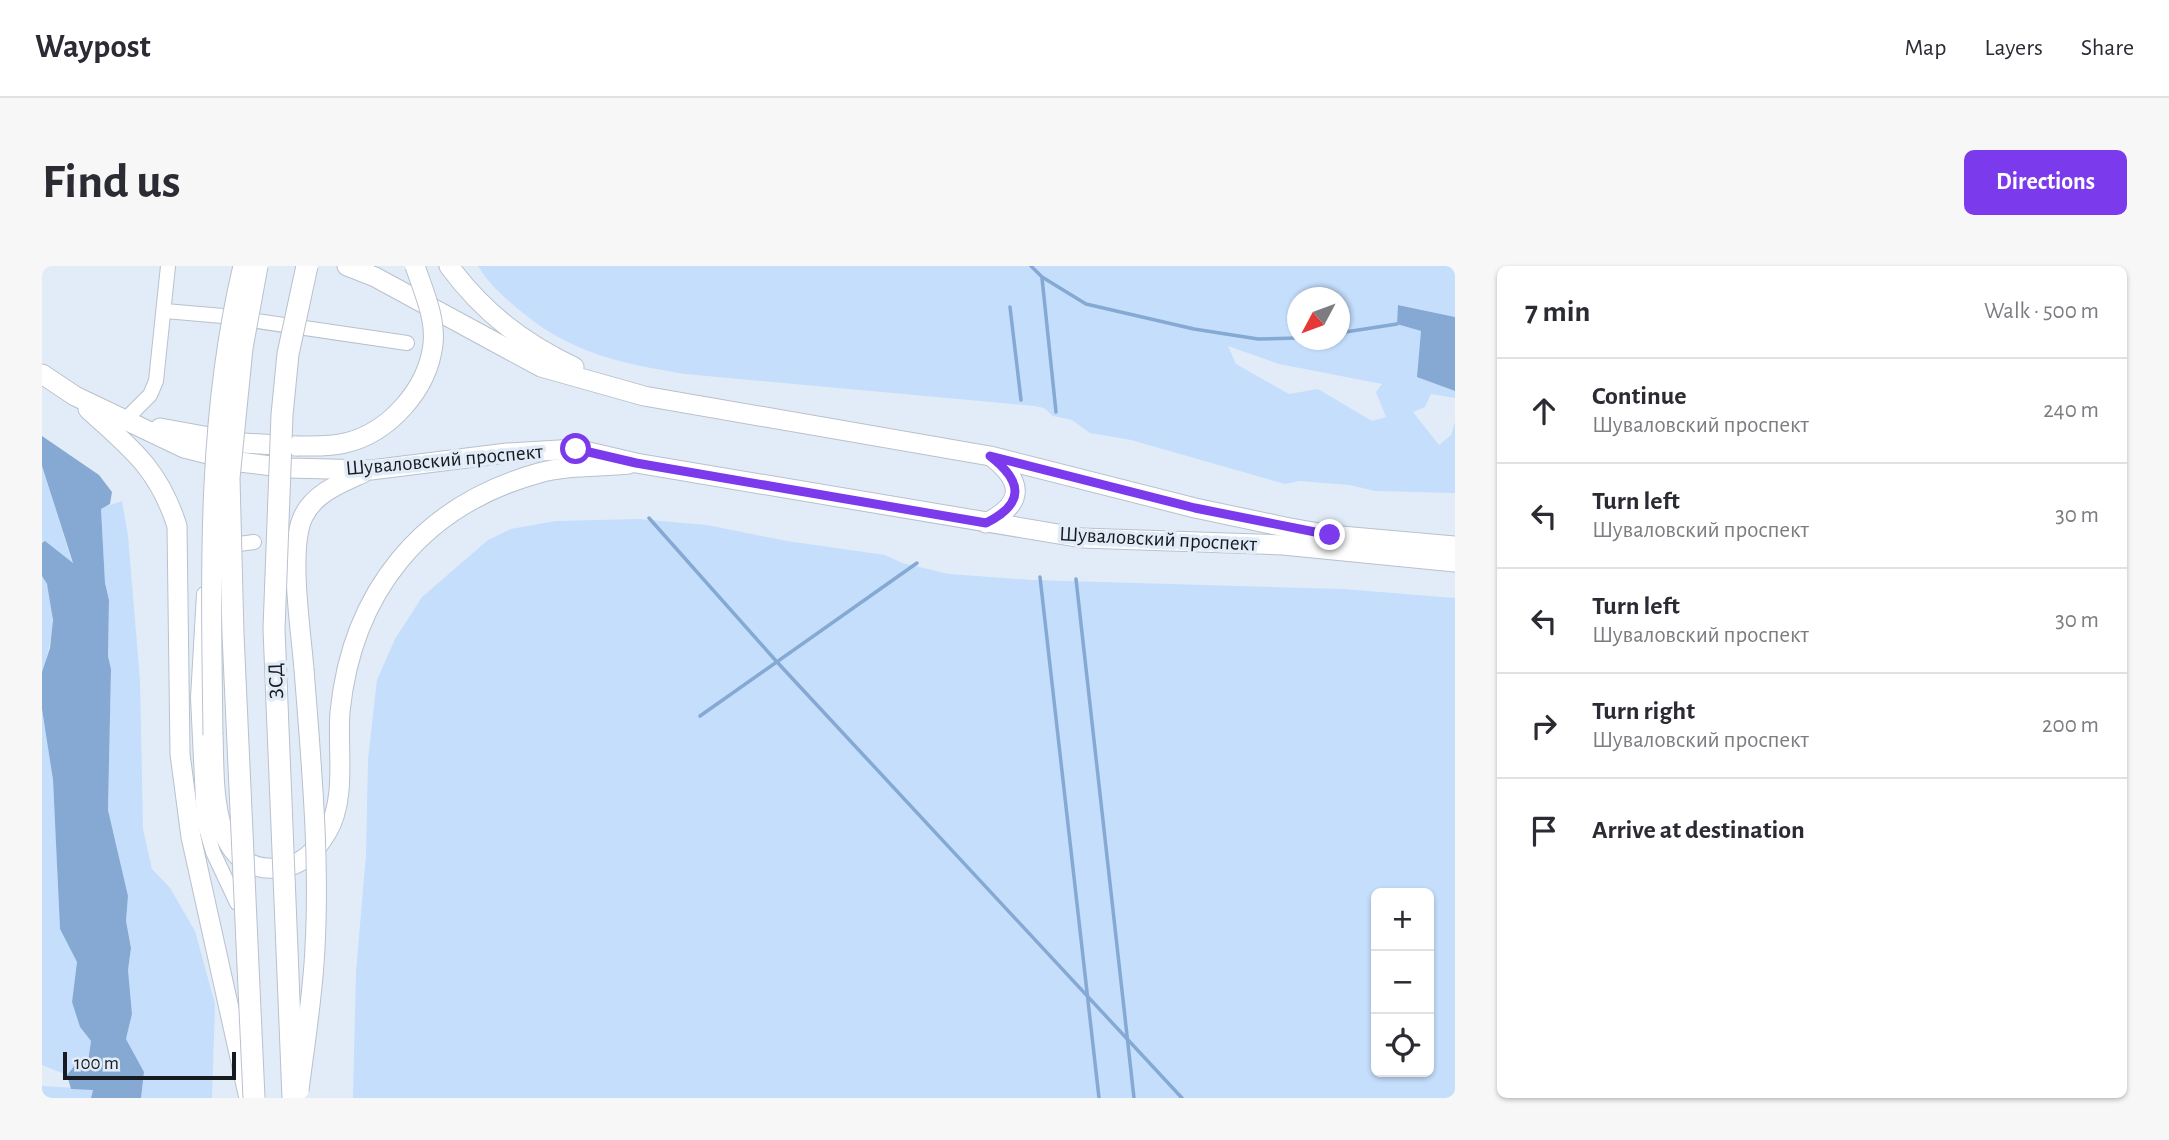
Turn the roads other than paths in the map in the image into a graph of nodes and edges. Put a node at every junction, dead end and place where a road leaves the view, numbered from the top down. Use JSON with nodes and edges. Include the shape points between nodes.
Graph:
{"nodes":[{"id":1,"x":168,"y":266,"type":"edge"},
{"id":2,"x":243,"y":266,"type":"edge"},
{"id":3,"x":257,"y":266,"type":"edge"},
{"id":4,"x":307,"y":266,"type":"edge"},
{"id":5,"x":347,"y":266,"type":"edge"},
{"id":6,"x":415,"y":266,"type":"edge"},
{"id":7,"x":449,"y":266,"type":"edge"},
{"id":8,"x":164,"y":311,"type":"junction"},
{"id":9,"x":407,"y":343,"type":"dead end"},
{"id":10,"x":42,"y":374,"type":"edge"},
{"id":11,"x":605,"y":384,"type":"junction"},
{"id":12,"x":75,"y":396,"type":"junction"},
{"id":13,"x":125,"y":420,"type":"junction"},
{"id":14,"x":990,"y":456,"type":"junction"},
{"id":15,"x":636,"y":463,"type":"junction"},
{"id":16,"x":371,"y":470,"type":"junction"},
{"id":17,"x":986,"y":523,"type":"junction"},
{"id":18,"x":254,"y":542,"type":"dead end"},
{"id":19,"x":1455,"y":546,"type":"edge"},
{"id":20,"x":1455,"y":562,"type":"edge"},
{"id":21,"x":237,"y":903,"type":"dead end"},
{"id":22,"x":249,"y":1098,"type":"edge"},
{"id":23,"x":254,"y":1098,"type":"edge"},
{"id":24,"x":295,"y":1098,"type":"edge"}],
"edges":[{"from":1,"to":8,"type":"lane"},
{"from":2,"to":15,"type":"main road","bridge":true,"via":[[221,372],[213,468],[213,734],[219,823],[237,854],[253,864],[270,868],[303,862],[329,829],[336,806],[340,715],[352,646],[384,579],[411,547],[446,515],[510,482],[564,469]]},
{"from":3,"to":23,"type":"highway","name":"ЗСД","bridge":true,"via":[[242,348],[229,478]]},
{"from":4,"to":24,"type":"highway","name":"ЗСД","bridge":true,"via":[[288,354],[282,415],[274,629]]},
{"from":5,"to":11,"type":"main road","name":"Шуваловский проспект","via":[[541,367]]},
{"from":6,"to":13,"type":"main road","bridge":true,"via":[[430,314],[433,343],[427,369],[415,393],[372,433],[346,443],[297,446],[243,443]]},
{"from":7,"to":11,"type":"main road","via":[[477,302],[512,332]]},
{"from":8,"to":9,"type":"lane"},
{"from":8,"to":13,"type":"lane","via":[[156,381]]},
{"from":10,"to":12,"type":"main road","name":"Шуваловский проспект"},
{"from":11,"to":14,"type":"main road","name":"Шуваловский проспект","via":[[697,407]]},
{"from":12,"to":13,"type":"main road","name":"Шуваловский проспект"},
{"from":12,"to":22,"type":"main road","via":[[151,469],[167,495],[177,526],[180,754],[191,837]]},
{"from":13,"to":16,"type":"main road","name":"Шуваловский проспект","via":[[184,448],[240,462]]},
{"from":14,"to":17,"type":"main road","via":[[1014,480],[1016,493],[1001,516]]},
{"from":14,"to":19,"type":"main road","name":"Шуваловский проспект","via":[[1285,527]]},
{"from":15,"to":16,"type":"main road","name":"Шуваловский проспект","via":[[576,449]]},
{"from":15,"to":17,"type":"main road","name":"Шуваловский проспект"},
{"from":16,"to":24,"type":"main road","bridge":true,"via":[[318,497],[303,516],[297,537],[316,909],[309,1016]]},
{"from":17,"to":20,"type":"main road","name":"Шуваловский проспект","via":[[1082,538],[1283,545]]},
{"from":18,"to":21,"type":"lane","via":[[239,544],[221,558],[204,590],[198,698],[204,821]]}]}
